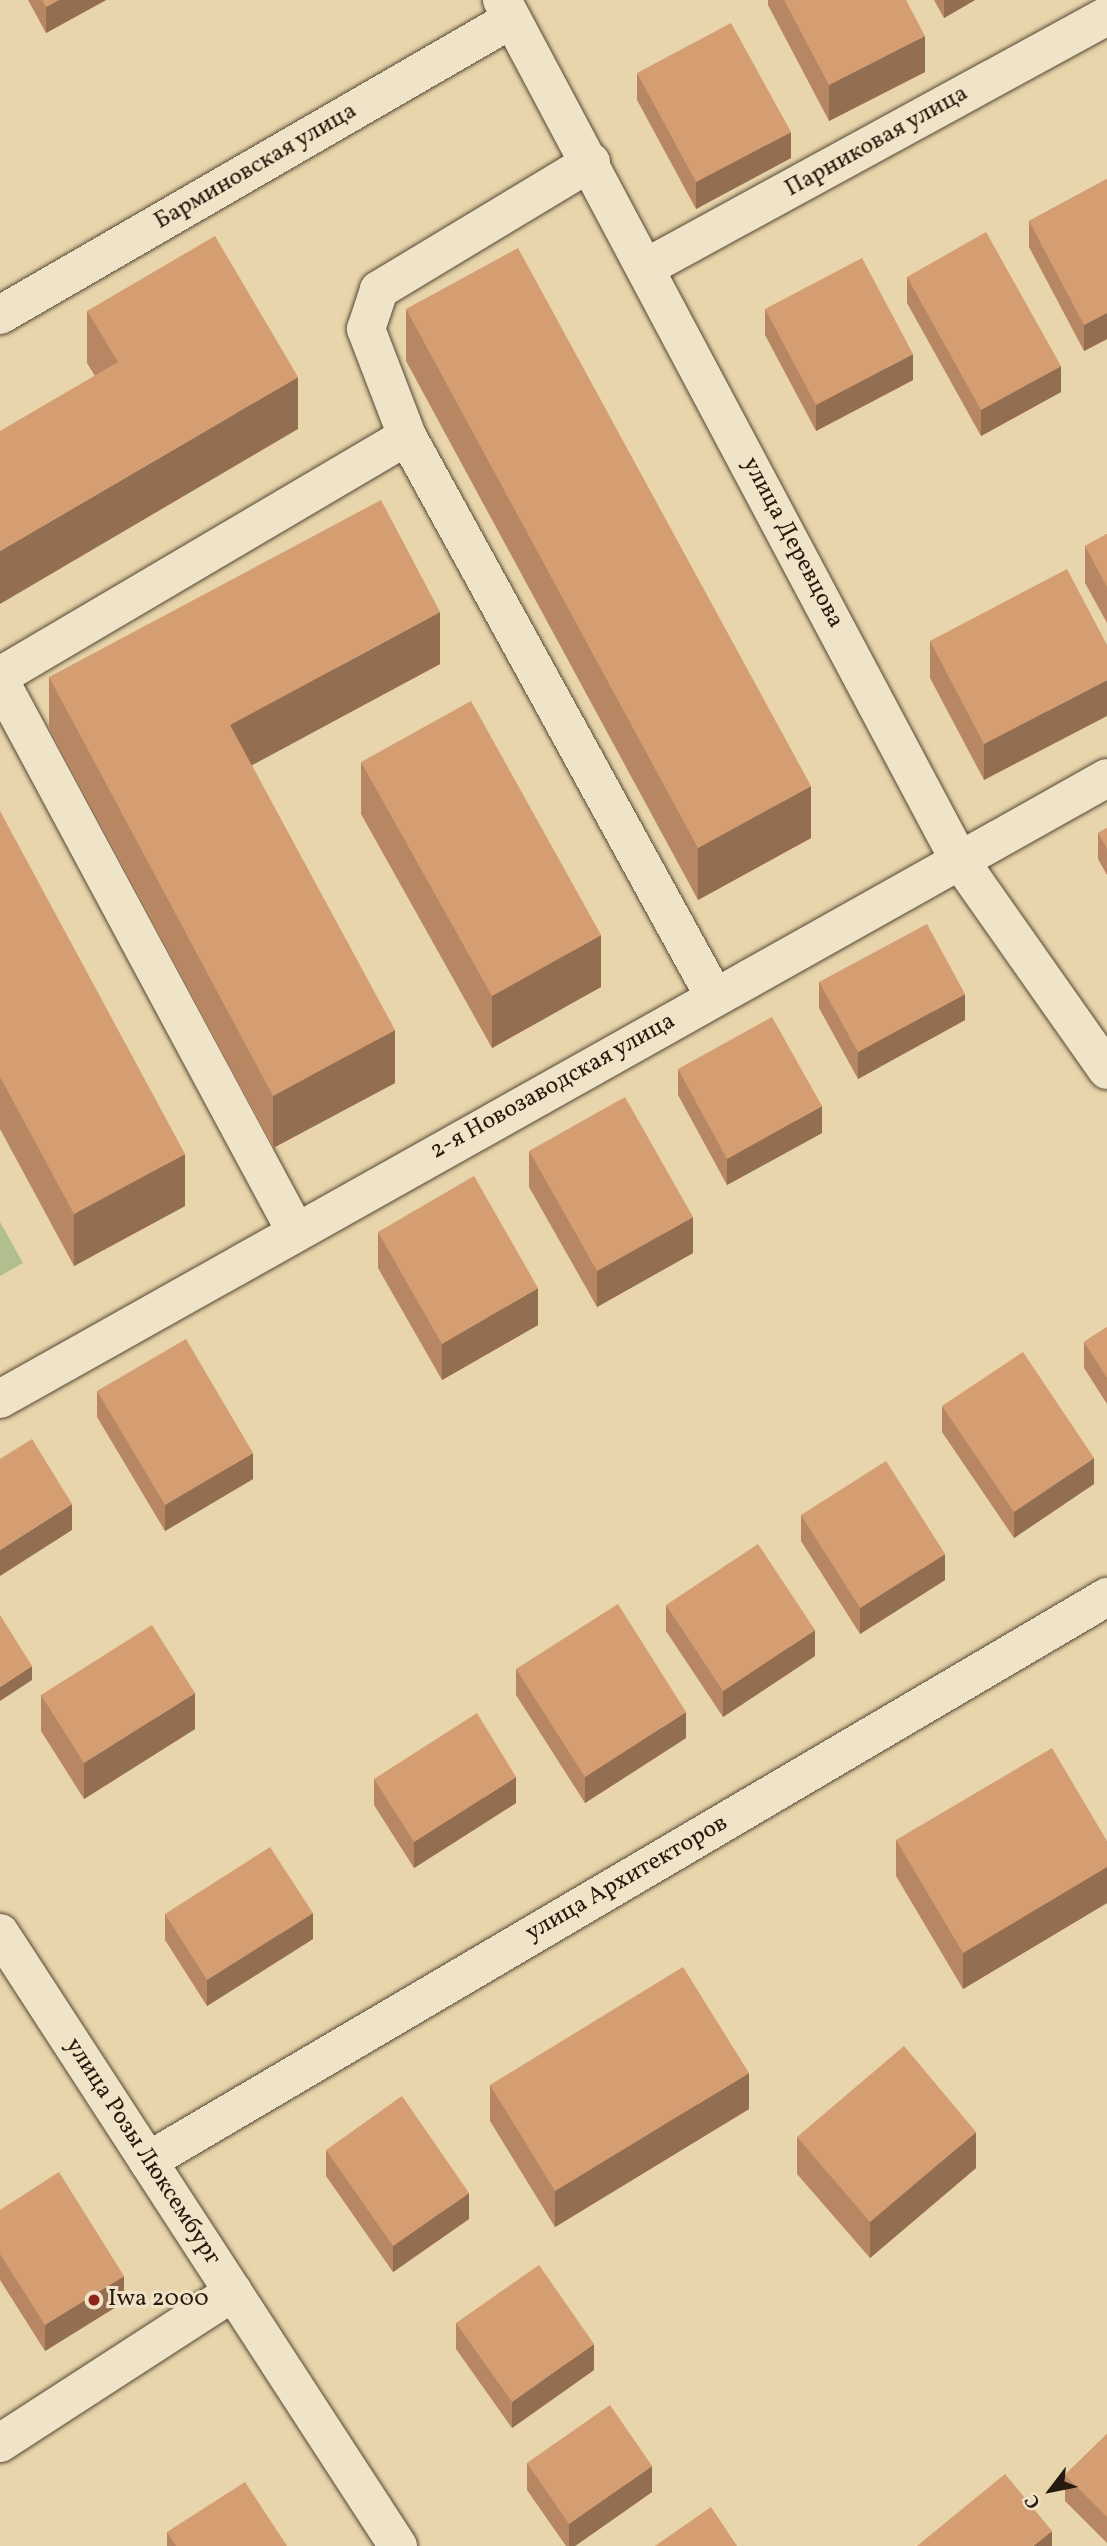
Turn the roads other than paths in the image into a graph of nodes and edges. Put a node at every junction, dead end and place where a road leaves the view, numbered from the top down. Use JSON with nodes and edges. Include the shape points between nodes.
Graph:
{"nodes":[{"id":1,"x":507,"y":10,"type":"edge"},
{"id":2,"x":1107,"y":16,"type":"edge"},
{"id":3,"x":591,"y":162,"type":"junction"},
{"id":4,"x":647,"y":267,"type":"junction"},
{"id":5,"x":0,"y":314,"type":"edge"},
{"id":6,"x":407,"y":436,"type":"junction"},
{"id":7,"x":0,"y":679,"type":"edge"},
{"id":8,"x":1107,"y":778,"type":"edge"},
{"id":9,"x":958,"y":858,"type":"junction"},
{"id":10,"x":714,"y":996,"type":"junction"},
{"id":11,"x":1107,"y":1070,"type":"edge"},
{"id":12,"x":296,"y":1232,"type":"junction"},
{"id":13,"x":0,"y":1399,"type":"edge"},
{"id":14,"x":1107,"y":1597,"type":"edge"},
{"id":15,"x":0,"y":1933,"type":"edge"},
{"id":16,"x":148,"y":2161,"type":"junction"},
{"id":17,"x":233,"y":2292,"type":"junction"},
{"id":18,"x":0,"y":2443,"type":"edge"},
{"id":19,"x":398,"y":2546,"type":"edge"}],
"edges":[{"from":1,"to":3,"type":"street","name":"улица Деревцова"},
{"from":1,"to":5,"type":"street","name":"Барминовская улица"},
{"from":2,"to":4,"type":"street","name":"Парниковая улица"},
{"from":3,"to":4,"type":"street","name":"улица Деревцова"},
{"from":3,"to":6,"type":"street","via":[[379,290],[366,329]]},
{"from":4,"to":9,"type":"street","name":"улица Деревцова"},
{"from":6,"to":7,"type":"street"},
{"from":6,"to":10,"type":"street"},
{"from":7,"to":12,"type":"street"},
{"from":8,"to":9,"type":"street","name":"2-я Новозаводская улица"},
{"from":9,"to":10,"type":"street","name":"2-я Новозаводская улица"},
{"from":9,"to":11,"type":"street","name":"улица Деревцова"},
{"from":10,"to":12,"type":"street","name":"2-я Новозаводская улица"},
{"from":12,"to":13,"type":"street","name":"2-я Новозаводская улица"},
{"from":14,"to":16,"type":"street","name":"улица Архитекторов"},
{"from":15,"to":16,"type":"street","name":"улица Розы Люксембург"},
{"from":16,"to":17,"type":"street","name":"улица Розы Люксембург"},
{"from":17,"to":18,"type":"street"},
{"from":17,"to":19,"type":"street","name":"улица Розы Люксембург"}]}
